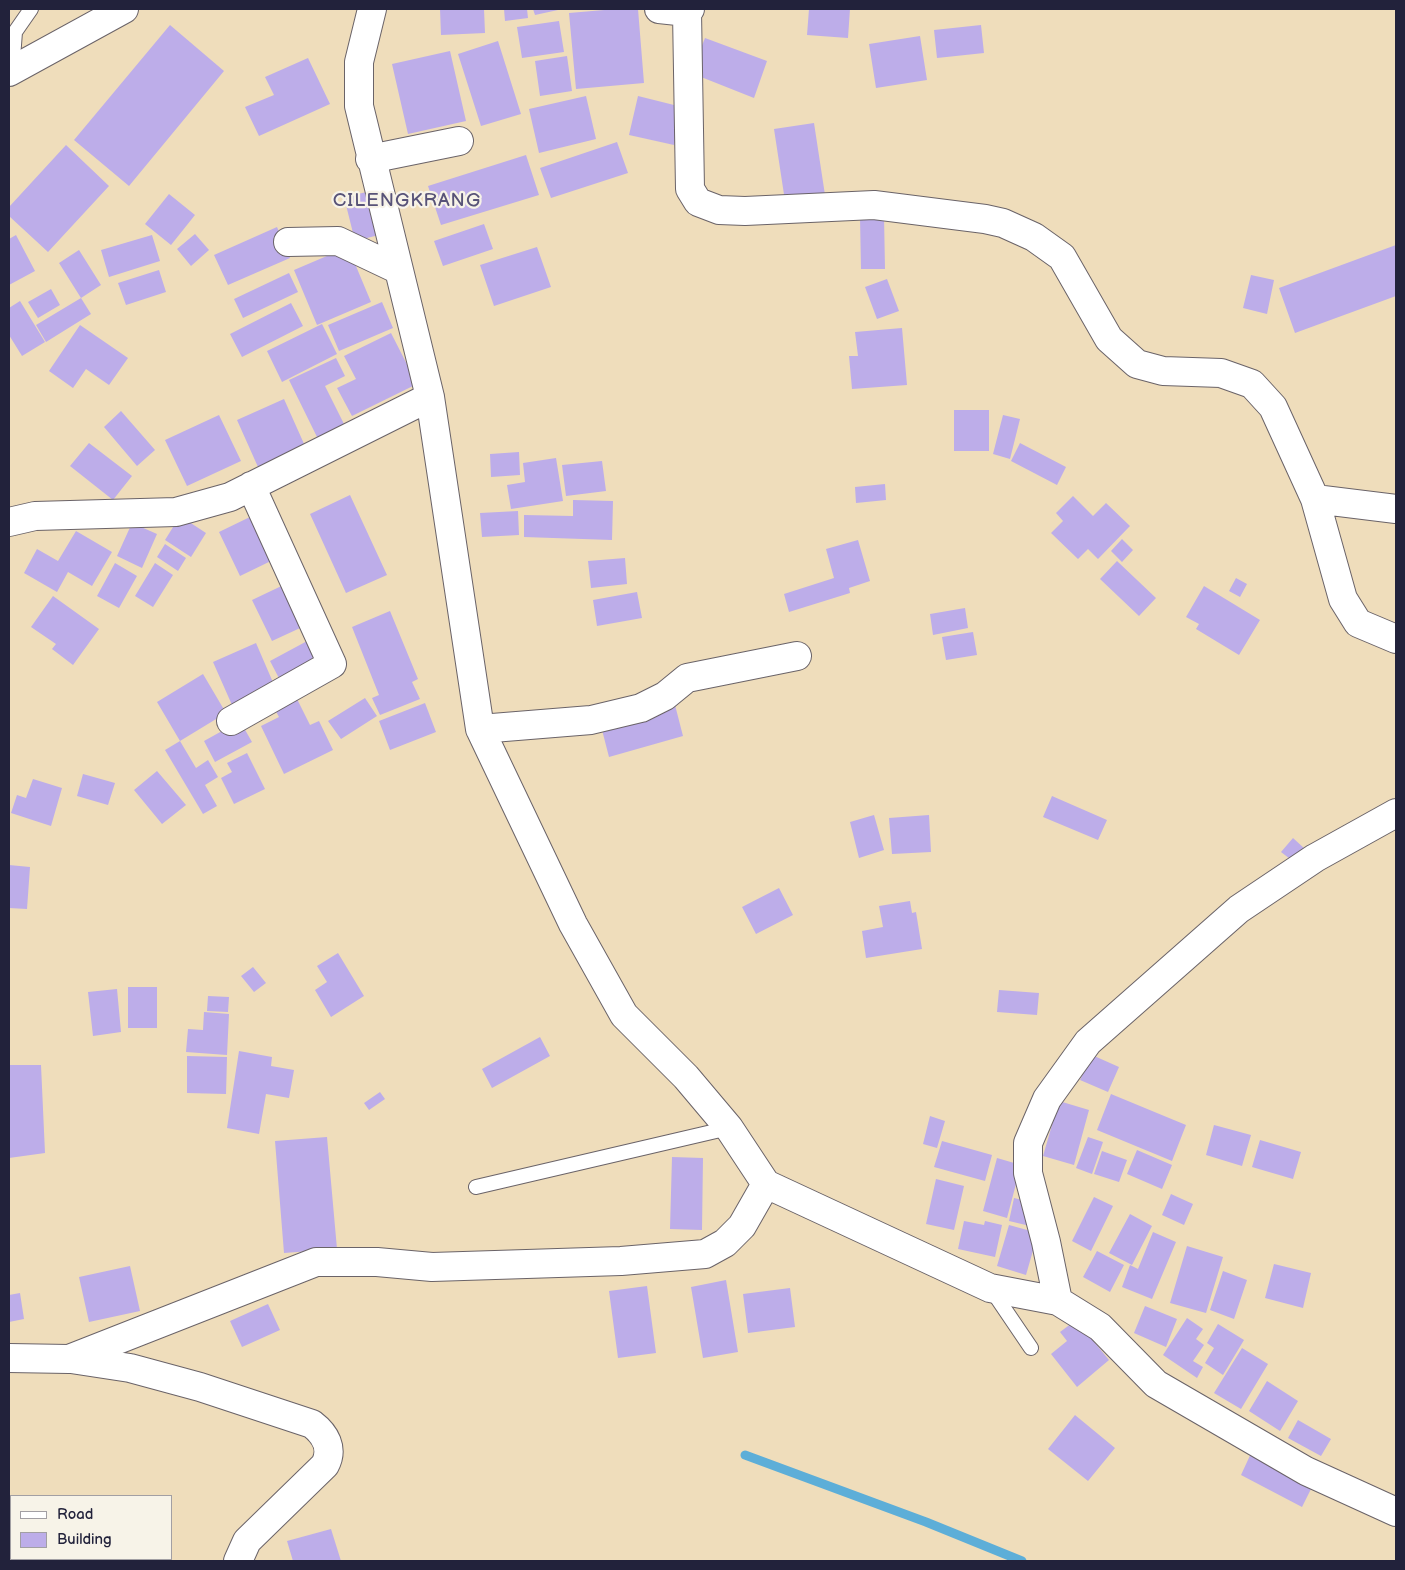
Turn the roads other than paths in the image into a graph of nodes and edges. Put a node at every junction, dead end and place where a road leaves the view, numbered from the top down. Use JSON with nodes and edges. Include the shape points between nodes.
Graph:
{"nodes":[{"id":1,"x":31,"y":9,"type":"edge"},
{"id":2,"x":124,"y":9,"type":"edge"},
{"id":3,"x":372,"y":9,"type":"edge"},
{"id":4,"x":659,"y":9,"type":"edge"},
{"id":5,"x":689,"y":10,"type":"edge"},
{"id":6,"x":10,"y":72,"type":"edge"},
{"id":7,"x":459,"y":141,"type":"dead end"},
{"id":8,"x":370,"y":158,"type":"junction"},
{"id":9,"x":288,"y":242,"type":"dead end"},
{"id":10,"x":398,"y":269,"type":"junction"},
{"id":11,"x":430,"y":397,"type":"junction"},
{"id":12,"x":251,"y":486,"type":"junction"},
{"id":13,"x":1315,"y":499,"type":"junction"},
{"id":14,"x":1396,"y":509,"type":"edge"},
{"id":15,"x":9,"y":522,"type":"edge"},
{"id":16,"x":1396,"y":639,"type":"edge"},
{"id":17,"x":797,"y":656,"type":"dead end"},
{"id":18,"x":231,"y":721,"type":"dead end"},
{"id":19,"x":480,"y":729,"type":"junction"},
{"id":20,"x":1396,"y":813,"type":"edge"},
{"id":21,"x":729,"y":1128,"type":"junction"},
{"id":22,"x":766,"y":1184,"type":"junction"},
{"id":23,"x":476,"y":1187,"type":"dead end"},
{"id":24,"x":990,"y":1288,"type":"junction"},
{"id":25,"x":1058,"y":1301,"type":"junction"},
{"id":26,"x":1031,"y":1348,"type":"dead end"},
{"id":27,"x":9,"y":1358,"type":"edge"},
{"id":28,"x":69,"y":1359,"type":"junction"},
{"id":29,"x":1396,"y":1512,"type":"edge"},
{"id":30,"x":238,"y":1561,"type":"edge"}],
"edges":[{"from":1,"to":6,"type":"lane","via":[[15,32]]},
{"from":2,"to":6,"type":"street"},
{"from":3,"to":8,"type":"street","via":[[359,62],[359,97]]},
{"from":4,"to":5,"type":"street"},
{"from":5,"to":13,"type":"street","via":[[690,189],[698,202],[719,210],[745,211],[889,206],[984,218],[1034,237],[1062,257],[1110,339],[1136,364],[1163,371],[1221,374],[1252,384],[1273,407]]},
{"from":7,"to":8,"type":"street"},
{"from":8,"to":10,"type":"street"},
{"from":9,"to":10,"type":"street","via":[[338,241]]},
{"from":10,"to":11,"type":"street"},
{"from":11,"to":12,"type":"street"},
{"from":11,"to":19,"type":"street"},
{"from":12,"to":15,"type":"street","via":[[230,497],[176,512],[35,516]]},
{"from":12,"to":18,"type":"street","via":[[332,664]]},
{"from":13,"to":14,"type":"street"},
{"from":13,"to":16,"type":"street","via":[[1343,599],[1358,623]]},
{"from":17,"to":19,"type":"street","via":[[687,678],[665,696],[641,708],[591,720]]},
{"from":19,"to":21,"type":"street","via":[[573,924],[624,1015],[686,1077]]},
{"from":20,"to":25,"type":"street","via":[[1315,858],[1239,909],[1088,1042],[1047,1098],[1028,1143],[1028,1173]]},
{"from":21,"to":22,"type":"street"},
{"from":21,"to":23,"type":"lane"},
{"from":22,"to":24,"type":"street"},
{"from":22,"to":28,"type":"street","via":[[742,1226],[725,1243],[705,1254],[621,1261],[432,1267],[377,1262],[316,1262]]},
{"from":24,"to":25,"type":"street"},
{"from":24,"to":26,"type":"lane"},
{"from":25,"to":29,"type":"street","via":[[1100,1327],[1156,1384],[1306,1472]]},
{"from":27,"to":28,"type":"street"},
{"from":28,"to":30,"type":"street","via":[[130,1368],[200,1387],[312,1424],[322,1432],[329,1451],[325,1465],[248,1541]]}]}
